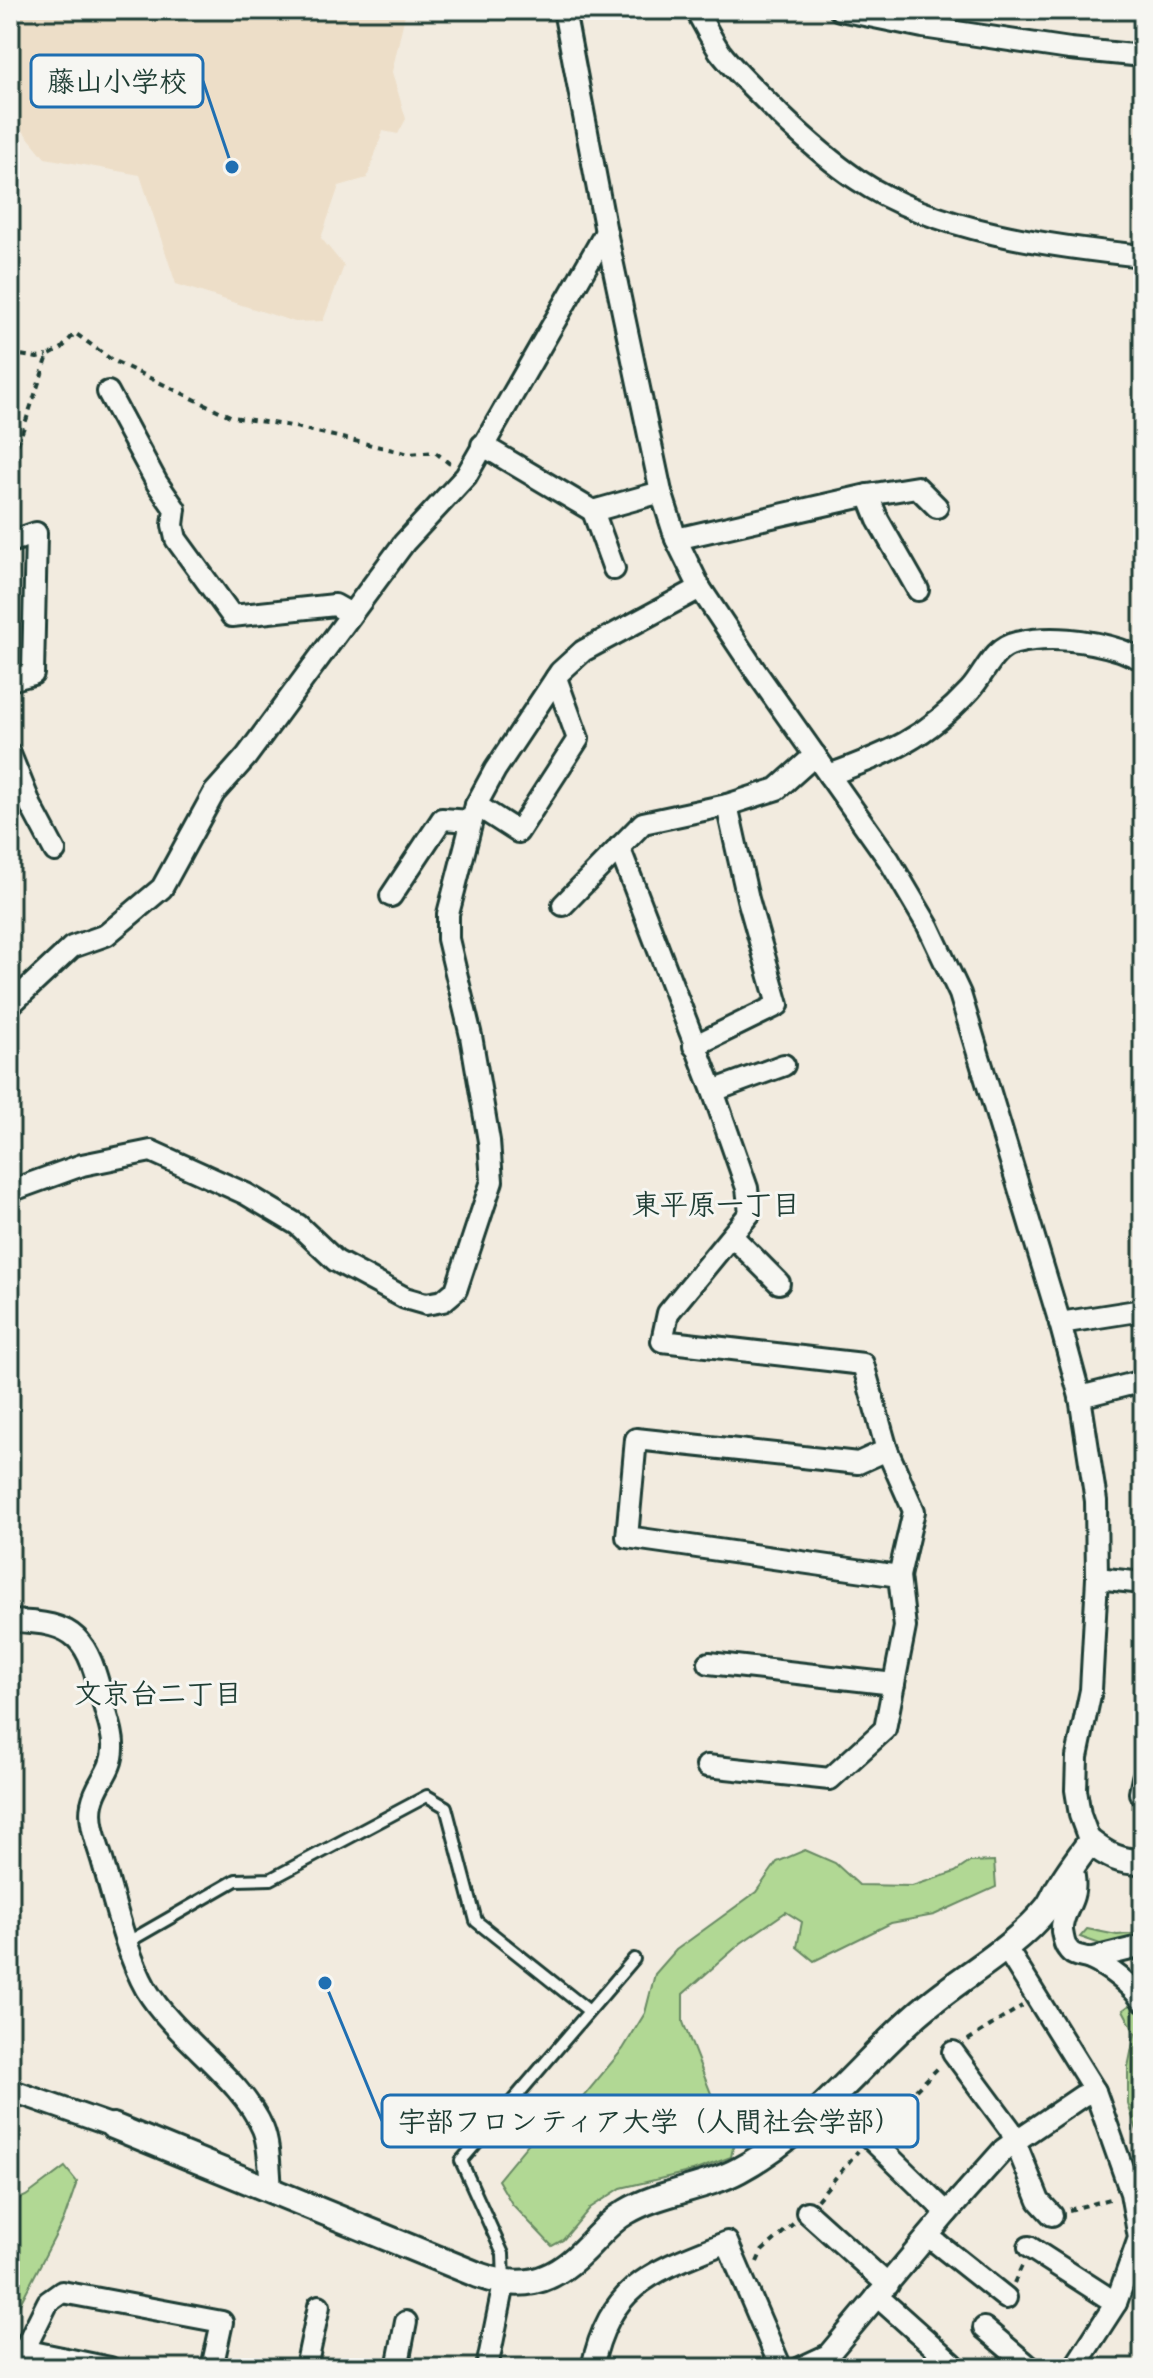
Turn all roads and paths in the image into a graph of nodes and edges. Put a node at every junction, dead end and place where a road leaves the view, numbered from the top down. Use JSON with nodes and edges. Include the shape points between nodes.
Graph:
{"nodes":[{"id":1,"x":564,"y":10,"type":"edge"},
{"id":2,"x":696,"y":10,"type":"edge"},
{"id":3,"x":840,"y":10,"type":"edge"},
{"id":4,"x":1143,"y":56,"type":"edge"},
{"id":5,"x":606,"y":232,"type":"junction"},
{"id":6,"x":1143,"y":256,"type":"edge"},
{"id":7,"x":10,"y":353,"type":"edge"},
{"id":8,"x":48,"y":356,"type":"junction"},
{"id":9,"x":108,"y":392,"type":"dead end"},
{"id":10,"x":482,"y":445,"type":"junction"},
{"id":11,"x":10,"y":451,"type":"edge"},
{"id":12,"x":466,"y":476,"type":"junction"},
{"id":13,"x":661,"y":492,"type":"junction"},
{"id":14,"x":868,"y":495,"type":"junction"},
{"id":15,"x":937,"y":507,"type":"dead end"},
{"id":16,"x":593,"y":511,"type":"junction"},
{"id":17,"x":676,"y":539,"type":"junction"},
{"id":18,"x":10,"y":542,"type":"edge"},
{"id":19,"x":614,"y":569,"type":"dead end"},
{"id":20,"x":700,"y":588,"type":"junction"},
{"id":21,"x":918,"y":590,"type":"dead end"},
{"id":22,"x":351,"y":614,"type":"junction"},
{"id":23,"x":1143,"y":659,"type":"edge"},
{"id":24,"x":556,"y":678,"type":"junction"},
{"id":25,"x":10,"y":680,"type":"edge"},
{"id":26,"x":10,"y":754,"type":"edge"},
{"id":27,"x":815,"y":755,"type":"junction"},
{"id":28,"x":829,"y":775,"type":"junction"},
{"id":29,"x":727,"y":805,"type":"junction"},
{"id":30,"x":473,"y":813,"type":"junction"},
{"id":31,"x":619,"y":847,"type":"junction"},
{"id":32,"x":55,"y":851,"type":"dead end"},
{"id":33,"x":391,"y":896,"type":"dead end"},
{"id":34,"x":563,"y":905,"type":"dead end"},
{"id":35,"x":10,"y":1005,"type":"edge"},
{"id":36,"x":694,"y":1046,"type":"junction"},
{"id":37,"x":784,"y":1065,"type":"dead end"},
{"id":38,"x":713,"y":1091,"type":"junction"},
{"id":39,"x":10,"y":1191,"type":"edge"},
{"id":40,"x":733,"y":1237,"type":"junction"},
{"id":41,"x":779,"y":1283,"type":"dead end"},
{"id":42,"x":1143,"y":1310,"type":"edge"},
{"id":43,"x":1060,"y":1323,"type":"junction"},
{"id":44,"x":1143,"y":1381,"type":"edge"},
{"id":45,"x":1080,"y":1397,"type":"junction"},
{"id":46,"x":887,"y":1450,"type":"junction"},
{"id":47,"x":899,"y":1576,"type":"junction"},
{"id":48,"x":1097,"y":1578,"type":"junction"},
{"id":49,"x":1143,"y":1583,"type":"edge"},
{"id":50,"x":10,"y":1621,"type":"edge"},
{"id":51,"x":709,"y":1663,"type":"dead end"},
{"id":52,"x":894,"y":1684,"type":"junction"},
{"id":53,"x":707,"y":1766,"type":"dead end"},
{"id":54,"x":1090,"y":1842,"type":"junction"},
{"id":55,"x":1143,"y":1862,"type":"edge"},
{"id":56,"x":1072,"y":1865,"type":"junction"},
{"id":57,"x":128,"y":1942,"type":"junction"},
{"id":58,"x":1143,"y":1946,"type":"edge"},
{"id":59,"x":1006,"y":1948,"type":"junction"},
{"id":60,"x":634,"y":1959,"type":"dead end"},
{"id":61,"x":1090,"y":1959,"type":"junction"},
{"id":62,"x":1143,"y":2001,"type":"edge"},
{"id":63,"x":589,"y":2011,"type":"junction"},
{"id":64,"x":953,"y":2052,"type":"dead end"},
{"id":65,"x":10,"y":2090,"type":"edge"},
{"id":66,"x":1095,"y":2091,"type":"junction"},
{"id":67,"x":113,"y":2126,"type":"joint"},
{"id":68,"x":869,"y":2137,"type":"dead end"},
{"id":69,"x":1014,"y":2140,"type":"junction"},
{"id":70,"x":271,"y":2189,"type":"junction"},
{"id":71,"x":807,"y":2212,"type":"dead end"},
{"id":72,"x":947,"y":2213,"type":"junction"},
{"id":73,"x":1052,"y":2215,"type":"dead end"},
{"id":74,"x":928,"y":2236,"type":"junction"},
{"id":75,"x":1029,"y":2247,"type":"dead end"},
{"id":76,"x":504,"y":2284,"type":"junction"},
{"id":77,"x":882,"y":2290,"type":"junction"},
{"id":78,"x":1006,"y":2298,"type":"dead end"},
{"id":79,"x":1116,"y":2303,"type":"junction"},
{"id":80,"x":319,"y":2306,"type":"dead end"},
{"id":81,"x":406,"y":2322,"type":"dead end"},
{"id":82,"x":984,"y":2328,"type":"dead end"},
{"id":83,"x":19,"y":2359,"type":"edge"},
{"id":84,"x":833,"y":2361,"type":"edge"},
{"id":85,"x":953,"y":2364,"type":"dead end"},
{"id":86,"x":110,"y":2368,"type":"edge"},
{"id":87,"x":212,"y":2368,"type":"edge"},
{"id":88,"x":306,"y":2368,"type":"edge"},
{"id":89,"x":397,"y":2368,"type":"edge"},
{"id":90,"x":487,"y":2368,"type":"edge"},
{"id":91,"x":592,"y":2368,"type":"edge"},
{"id":92,"x":781,"y":2368,"type":"edge"},
{"id":93,"x":800,"y":2368,"type":"edge"},
{"id":94,"x":1031,"y":2368,"type":"edge"},
{"id":95,"x":1074,"y":2368,"type":"edge"}],
"edges":[{"from":1,"to":5,"type":"street"},
{"from":2,"to":6,"type":"street","via":[[721,53],[813,147],[859,181],[944,219],[1067,248]]},
{"from":3,"to":4,"type":"street","via":[[923,27]]},
{"from":5,"to":10,"type":"street"},
{"from":5,"to":13,"type":"street"},
{"from":7,"to":8,"type":"path"},
{"from":8,"to":11,"type":"path","via":[[16,450]]},
{"from":8,"to":12,"type":"path","via":[[75,333],[112,360],[232,417],[410,454],[435,452]]},
{"from":9,"to":22,"type":"street","via":[[175,509],[176,539],[232,616],[335,605]]},
{"from":10,"to":12,"type":"street"},
{"from":10,"to":16,"type":"street"},
{"from":12,"to":22,"type":"street","via":[[404,543]]},
{"from":13,"to":16,"type":"street"},
{"from":13,"to":17,"type":"street"},
{"from":14,"to":15,"type":"street","via":[[917,487]]},
{"from":14,"to":17,"type":"street"},
{"from":14,"to":21,"type":"street"},
{"from":16,"to":19,"type":"street"},
{"from":17,"to":20,"type":"street"},
{"from":18,"to":25,"type":"street","via":[[36,533],[33,674]]},
{"from":20,"to":24,"type":"street","via":[[583,651]]},
{"from":20,"to":27,"type":"street"},
{"from":22,"to":35,"type":"street","via":[[214,793],[162,888],[106,935],[72,947]]},
{"from":23,"to":28,"type":"street","via":[[1080,640],[1014,643],[1000,649],[970,690],[916,738]]},
{"from":24,"to":30,"type":"street"},
{"from":24,"to":30,"type":"street","via":[[578,739],[518,832]]},
{"from":26,"to":32,"type":"street"},
{"from":27,"to":28,"type":"street"},
{"from":27,"to":29,"type":"street","via":[[777,789]]},
{"from":28,"to":43,"type":"street","via":[[889,860],[960,994]]},
{"from":29,"to":31,"type":"street","via":[[643,823]]},
{"from":29,"to":36,"type":"street","via":[[778,1005]]},
{"from":30,"to":33,"type":"street","via":[[442,819]]},
{"from":30,"to":39,"type":"street","via":[[448,914],[448,939],[471,1036],[492,1181],[456,1290],[443,1301],[426,1304],[405,1298],[336,1261],[298,1225],[259,1201],[151,1151],[82,1165]]},
{"from":31,"to":34,"type":"street"},
{"from":31,"to":36,"type":"street"},
{"from":36,"to":38,"type":"street"},
{"from":37,"to":38,"type":"street"},
{"from":38,"to":40,"type":"street","via":[[747,1188],[750,1213]]},
{"from":40,"to":41,"type":"street"},
{"from":40,"to":46,"type":"street","via":[[668,1313],[662,1341],[863,1364]]},
{"from":42,"to":43,"type":"street"},
{"from":43,"to":45,"type":"street"},
{"from":44,"to":45,"type":"street"},
{"from":45,"to":48,"type":"street","via":[[1096,1501]]},
{"from":46,"to":47,"type":"street","via":[[914,1511]]},
{"from":46,"to":47,"type":"street","via":[[858,1463],[636,1439],[627,1537]]},
{"from":47,"to":52,"type":"street","via":[[905,1627]]},
{"from":48,"to":49,"type":"street"},
{"from":48,"to":54,"type":"street","via":[[1091,1690],[1076,1790]]},
{"from":50,"to":57,"type":"street","via":[[61,1628],[79,1639],[91,1657],[114,1744],[111,1766],[91,1805],[92,1826]]},
{"from":51,"to":52,"type":"street"},
{"from":52,"to":53,"type":"street","via":[[885,1729],[830,1779]]},
{"from":54,"to":55,"type":"street","via":[[1121,1861]]},
{"from":54,"to":56,"type":"street"},
{"from":56,"to":59,"type":"street","via":[[1049,1906]]},
{"from":56,"to":61,"type":"street","via":[[1073,1896],[1062,1919],[1063,1936],[1068,1950]]},
{"from":57,"to":63,"type":"lane","via":[[236,1880],[271,1879],[427,1796],[446,1807],[476,1921]]},
{"from":57,"to":70,"type":"street","via":[[145,1988],[165,2015],[254,2112],[264,2132]]},
{"from":58,"to":61,"type":"street"},
{"from":59,"to":66,"type":"street"},
{"from":59,"to":76,"type":"street","via":[[913,2017],[772,2150],[709,2184],[628,2210],[557,2273]]},
{"from":60,"to":63,"type":"lane"},
{"from":61,"to":62,"type":"street"},
{"from":63,"to":76,"type":"lane","via":[[461,2161],[503,2254]]},
{"from":64,"to":69,"type":"street"},
{"from":65,"to":67,"type":"street"},
{"from":66,"to":69,"type":"street"},
{"from":66,"to":79,"type":"street","via":[[1131,2193],[1139,2238]]},
{"from":67,"to":70,"type":"street"},
{"from":68,"to":72,"type":"street"},
{"from":69,"to":72,"type":"street"},
{"from":69,"to":73,"type":"street","via":[[1039,2201]]},
{"from":70,"to":76,"type":"street"},
{"from":71,"to":77,"type":"street"},
{"from":72,"to":74,"type":"street"},
{"from":74,"to":77,"type":"street"},
{"from":74,"to":78,"type":"street"},
{"from":75,"to":79,"type":"street"},
{"from":76,"to":90,"type":"street"},
{"from":77,"to":84,"type":"street"},
{"from":77,"to":85,"type":"street"},
{"from":79,"to":95,"type":"street"},
{"from":80,"to":88,"type":"street"},
{"from":81,"to":89,"type":"street"},
{"from":82,"to":94,"type":"street"},
{"from":83,"to":86,"type":"street"},
{"from":83,"to":87,"type":"street","via":[[48,2302],[62,2292],[222,2322]]},
{"from":84,"to":93,"type":"street"},
{"from":91,"to":92,"type":"street","via":[[606,2325],[631,2289],[661,2268],[727,2242]]}]}
